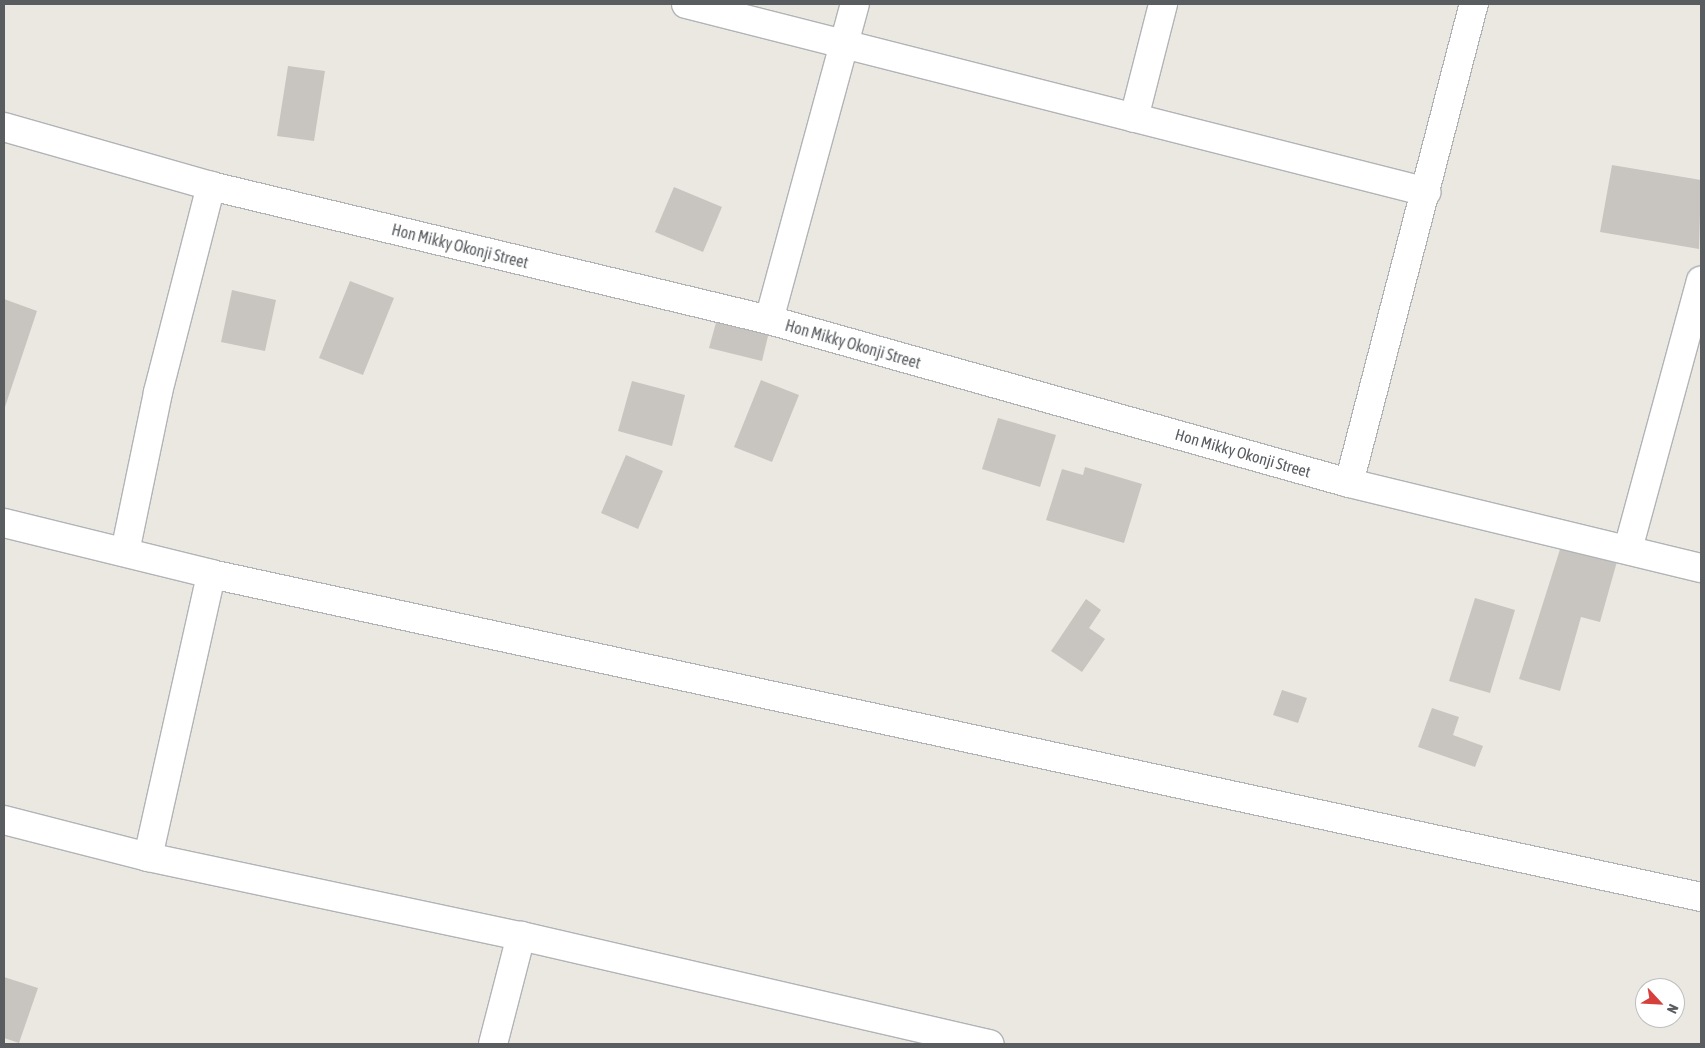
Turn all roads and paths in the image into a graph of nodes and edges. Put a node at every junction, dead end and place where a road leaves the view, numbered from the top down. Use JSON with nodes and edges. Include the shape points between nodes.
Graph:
{"nodes":[{"id":1,"x":686,"y":4,"type":"edge"},
{"id":2,"x":855,"y":4,"type":"edge"},
{"id":3,"x":1163,"y":4,"type":"edge"},
{"id":4,"x":1474,"y":4,"type":"edge"},
{"id":5,"x":845,"y":44,"type":"junction"},
{"id":6,"x":1134,"y":118,"type":"junction"},
{"id":7,"x":4,"y":127,"type":"edge"},
{"id":8,"x":211,"y":186,"type":"junction"},
{"id":9,"x":1426,"y":192,"type":"junction"},
{"id":10,"x":1701,"y":281,"type":"edge"},
{"id":11,"x":769,"y":320,"type":"junction"},
{"id":12,"x":1349,"y":483,"type":"junction"},
{"id":13,"x":4,"y":523,"type":"edge"},
{"id":14,"x":1628,"y":549,"type":"junction"},
{"id":15,"x":124,"y":552,"type":"junction"},
{"id":16,"x":1701,"y":568,"type":"edge"},
{"id":17,"x":211,"y":574,"type":"junction"},
{"id":18,"x":4,"y":820,"type":"edge"},
{"id":19,"x":148,"y":856,"type":"junction"},
{"id":20,"x":1701,"y":897,"type":"edge"},
{"id":21,"x":521,"y":936,"type":"junction"},
{"id":22,"x":493,"y":1044,"type":"edge"},
{"id":23,"x":990,"y":1044,"type":"edge"}],
"edges":[{"from":1,"to":5,"type":"street"},
{"from":2,"to":5,"type":"street"},
{"from":3,"to":6,"type":"street"},
{"from":4,"to":9,"type":"street"},
{"from":5,"to":6,"type":"street"},
{"from":5,"to":11,"type":"street"},
{"from":6,"to":9,"type":"street"},
{"from":7,"to":8,"type":"street","name":"Hon Mikky Okonji Street"},
{"from":8,"to":11,"type":"street","name":"Hon Mikky Okonji Street"},
{"from":8,"to":15,"type":"street","via":[[158,392]]},
{"from":9,"to":12,"type":"street"},
{"from":10,"to":14,"type":"street"},
{"from":11,"to":12,"type":"street","name":"Hon Mikky Okonji Street"},
{"from":12,"to":14,"type":"street","name":"Hon Mikky Okonji Street"},
{"from":13,"to":15,"type":"street"},
{"from":14,"to":16,"type":"street","name":"Hon Mikky Okonji Street"},
{"from":15,"to":17,"type":"street"},
{"from":17,"to":19,"type":"street"},
{"from":17,"to":20,"type":"street"},
{"from":18,"to":19,"type":"street"},
{"from":19,"to":21,"type":"street"},
{"from":21,"to":22,"type":"street"},
{"from":21,"to":23,"type":"street"}]}
